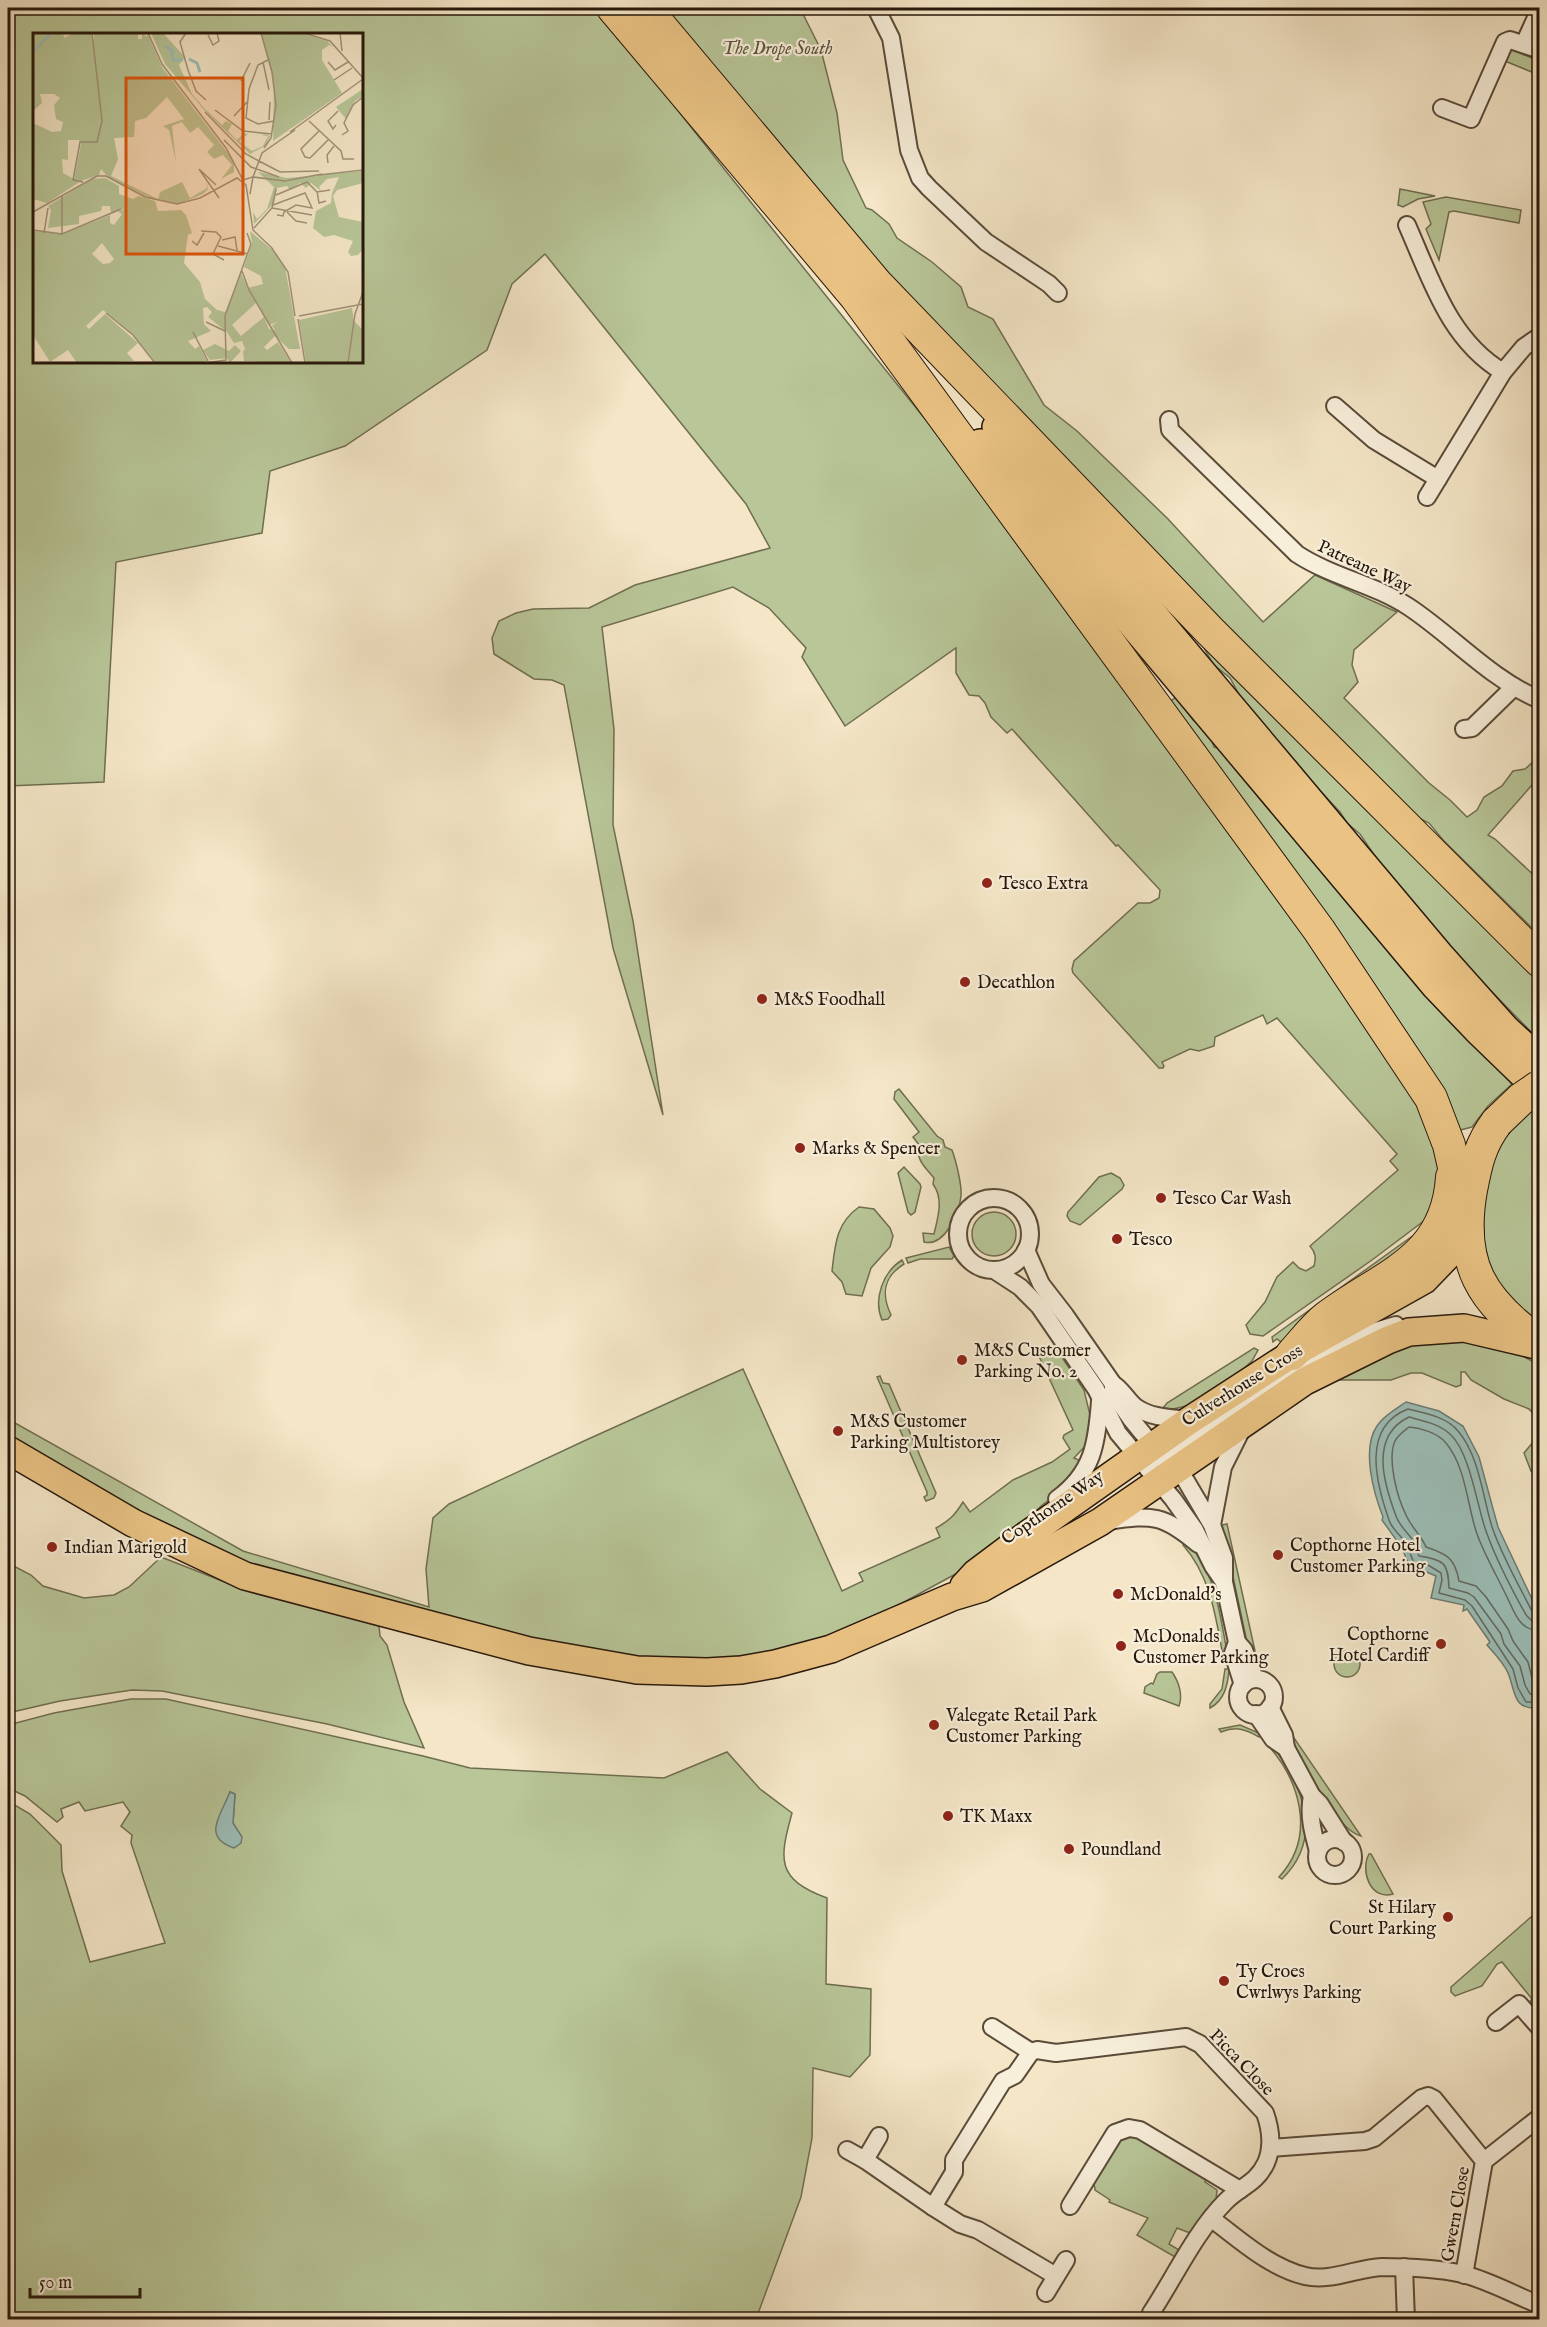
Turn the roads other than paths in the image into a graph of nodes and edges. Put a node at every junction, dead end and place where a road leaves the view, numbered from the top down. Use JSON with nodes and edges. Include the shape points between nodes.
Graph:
{"nodes":[{"id":1,"x":613,"y":8,"type":"edge"},
{"id":2,"x":645,"y":8,"type":"edge"},
{"id":3,"x":876,"y":8,"type":"edge"},
{"id":4,"x":1539,"y":9,"type":"edge"},
{"id":5,"x":1532,"y":47,"type":"edge"},
{"id":6,"x":1442,"y":108,"type":"dead end"},
{"id":7,"x":1407,"y":225,"type":"dead end"},
{"id":8,"x":866,"y":290,"type":"junction"},
{"id":9,"x":1058,"y":293,"type":"dead end"},
{"id":10,"x":1539,"y":336,"type":"edge"},
{"id":11,"x":1503,"y":372,"type":"junction"},
{"id":12,"x":1335,"y":406,"type":"dead end"},
{"id":13,"x":1169,"y":420,"type":"dead end"},
{"id":14,"x":1438,"y":478,"type":"junction"},
{"id":15,"x":1427,"y":497,"type":"dead end"},
{"id":16,"x":1514,"y":687,"type":"junction"},
{"id":17,"x":1539,"y":700,"type":"edge"},
{"id":18,"x":1464,"y":729,"type":"dead end"},
{"id":19,"x":1539,"y":961,"type":"edge"},
{"id":20,"x":1539,"y":1060,"type":"edge"},
{"id":21,"x":1539,"y":1086,"type":"edge"},
{"id":22,"x":1539,"y":1091,"type":"edge"},
{"id":23,"x":1453,"y":1161,"type":"junction"},
{"id":24,"x":1466,"y":1220,"type":"junction"},
{"id":25,"x":1026,"y":1250,"type":"junction"},
{"id":26,"x":994,"y":1269,"type":"junction"},
{"id":27,"x":1435,"y":1329,"type":"junction"},
{"id":28,"x":1539,"y":1344,"type":"edge"},
{"id":29,"x":1292,"y":1354,"type":"junction"},
{"id":30,"x":1113,"y":1384,"type":"junction"},
{"id":31,"x":1100,"y":1397,"type":"junction"},
{"id":32,"x":1190,"y":1420,"type":"junction"},
{"id":33,"x":1248,"y":1420,"type":"junction"},
{"id":34,"x":8,"y":1450,"type":"edge"},
{"id":35,"x":1157,"y":1463,"type":"junction"},
{"id":36,"x":1100,"y":1522,"type":"junction"},
{"id":37,"x":1212,"y":1525,"type":"junction"},
{"id":38,"x":1024,"y":1537,"type":"junction"},
{"id":39,"x":1206,"y":1550,"type":"junction"},
{"id":40,"x":976,"y":1573,"type":"junction"},
{"id":41,"x":1224,"y":1582,"type":"junction"},
{"id":42,"x":952,"y":1597,"type":"junction"},
{"id":43,"x":1249,"y":1682,"type":"junction"},
{"id":44,"x":1263,"y":1711,"type":"junction"},
{"id":45,"x":1312,"y":1796,"type":"junction"},
{"id":46,"x":1344,"y":1842,"type":"junction"},
{"id":47,"x":1318,"y":1851,"type":"junction"},
{"id":48,"x":1496,"y":2022,"type":"dead end"},
{"id":49,"x":992,"y":2028,"type":"dead end"},
{"id":50,"x":1539,"y":2028,"type":"edge"},
{"id":51,"x":1031,"y":2052,"type":"junction"},
{"id":52,"x":1539,"y":2117,"type":"edge"},
{"id":53,"x":879,"y":2136,"type":"dead end"},
{"id":54,"x":1270,"y":2148,"type":"junction"},
{"id":55,"x":847,"y":2150,"type":"dead end"},
{"id":56,"x":865,"y":2160,"type":"junction"},
{"id":57,"x":1484,"y":2161,"type":"junction"},
{"id":58,"x":1240,"y":2190,"type":"junction"},
{"id":59,"x":1070,"y":2206,"type":"dead end"},
{"id":60,"x":933,"y":2207,"type":"junction"},
{"id":61,"x":1212,"y":2219,"type":"junction"},
{"id":62,"x":1066,"y":2260,"type":"dead end"},
{"id":63,"x":1404,"y":2267,"type":"junction"},
{"id":64,"x":1464,"y":2275,"type":"junction"},
{"id":65,"x":1056,"y":2276,"type":"junction"},
{"id":66,"x":1046,"y":2293,"type":"dead end"},
{"id":67,"x":1539,"y":2305,"type":"edge"},
{"id":68,"x":1150,"y":2319,"type":"edge"},
{"id":69,"x":1406,"y":2319,"type":"edge"}],
"edges":[{"from":1,"to":8,"type":"highway"},
{"from":2,"to":8,"type":"highway"},
{"from":3,"to":9,"type":"street","via":[[891,38],[909,150],[920,178],[986,242]]},
{"from":4,"to":5,"type":"street"},
{"from":5,"to":6,"type":"street","via":[[1505,42],[1471,119]]},
{"from":7,"to":11,"type":"street","via":[[1437,295],[1458,332],[1480,356]]},
{"from":8,"to":19,"type":"highway"},
{"from":8,"to":20,"type":"main road","via":[[1439,954]]},
{"from":8,"to":22,"type":"main road","via":[[1436,987]]},
{"from":8,"to":23,"type":"highway","via":[[1319,930],[1431,1098]]},
{"from":10,"to":11,"type":"street"},
{"from":11,"to":14,"type":"street"},
{"from":12,"to":14,"type":"street","via":[[1374,440]]},
{"from":13,"to":16,"type":"street","name":"Patreane Way","via":[[1170,430],[1297,554],[1401,602]]},
{"from":14,"to":15,"type":"street"},
{"from":16,"to":17,"type":"street","name":"Patreane Way"},
{"from":16,"to":18,"type":"street","via":[[1472,728]]},
{"from":21,"to":24,"type":"highway","bridge":true,"via":[[1497,1122],[1482,1144]]},
{"from":23,"to":24,"type":"highway"},
{"from":23,"to":29,"type":"highway","via":[[1448,1203],[1429,1244],[1412,1260],[1325,1318]]},
{"from":24,"to":28,"type":"highway","via":[[1474,1269],[1484,1290],[1506,1318]]},
{"from":24,"to":29,"type":"main road","via":[[1454,1249],[1424,1280]]},
{"from":25,"to":26,"type":"street","via":[[1012,1265]]},
{"from":25,"to":26,"type":"street","name":"Culverhouse Cross","via":[[1028,1222],[1013,1203],[989,1198],[978,1202],[962,1218],[958,1240],[969,1260],[979,1267]]},
{"from":25,"to":30,"type":"street","name":"Culverhouse Cross","via":[[1041,1284]]},
{"from":26,"to":31,"type":"street","name":"Culverhouse Cross","via":[[1035,1300]]},
{"from":27,"to":28,"type":"main road","via":[[1464,1328]]},
{"from":27,"to":33,"type":"main road","via":[[1398,1336],[1346,1359]]},
{"from":27,"to":35,"type":"street","name":"Culverhouse Cross","via":[[1390,1326],[1338,1348]]},
{"from":29,"to":32,"type":"main road"},
{"from":30,"to":32,"type":"street","name":"Culverhouse Cross","via":[[1135,1407],[1150,1414]]},
{"from":30,"to":35,"type":"street","name":"Culverhouse Cross","via":[[1113,1393]]},
{"from":31,"to":35,"type":"street","name":"Culverhouse Cross","via":[[1112,1424]]},
{"from":31,"to":38,"type":"street","via":[[1094,1450],[1085,1470],[1068,1491],[1044,1508]]},
{"from":32,"to":35,"type":"main road"},
{"from":33,"to":35,"type":"main road"},
{"from":33,"to":37,"type":"street","via":[[1222,1467]]},
{"from":34,"to":42,"type":"main road","via":[[133,1523],[245,1576],[529,1651],[608,1666],[707,1672],[775,1664],[853,1640]]},
{"from":35,"to":36,"type":"main road"},
{"from":35,"to":37,"type":"street"},
{"from":35,"to":38,"type":"main road"},
{"from":35,"to":39,"type":"street"},
{"from":35,"to":40,"type":"street","name":"Copthorne Way","via":[[1001,1564]]},
{"from":36,"to":39,"type":"street","via":[[1136,1516],[1155,1518],[1179,1529]]},
{"from":36,"to":42,"type":"main road","via":[[982,1588]]},
{"from":37,"to":41,"type":"street","via":[[1224,1558]]},
{"from":38,"to":40,"type":"main road"},
{"from":39,"to":41,"type":"street"},
{"from":40,"to":42,"type":"main road"},
{"from":41,"to":43,"type":"street"},
{"from":43,"to":44,"type":"street","via":[[1238,1695],[1241,1706],[1246,1712]]},
{"from":43,"to":44,"type":"street","via":[[1262,1679],[1271,1687],[1274,1700]]},
{"from":44,"to":45,"type":"street","via":[[1284,1735],[1286,1748]]},
{"from":45,"to":46,"type":"street"},
{"from":45,"to":47,"type":"street","via":[[1310,1807]]},
{"from":46,"to":47,"type":"street","via":[[1326,1842]]},
{"from":46,"to":47,"type":"street","via":[[1351,1850],[1352,1862],[1341,1874],[1328,1874],[1321,1869]]},
{"from":48,"to":50,"type":"street","via":[[1519,2004]]},
{"from":49,"to":51,"type":"street"},
{"from":51,"to":54,"type":"street","name":"Picca Close","via":[[1071,2053],[1175,2037],[1193,2039],[1265,2113]]},
{"from":51,"to":60,"type":"street","via":[[1014,2075],[1004,2081],[954,2160],[954,2172]]},
{"from":52,"to":57,"type":"street","name":"Gwern Close"},
{"from":53,"to":56,"type":"street"},
{"from":54,"to":57,"type":"street","name":"Gwern Close","via":[[1365,2141],[1428,2096]]},
{"from":54,"to":58,"type":"street","name":"Picca Close","via":[[1257,2179]]},
{"from":55,"to":56,"type":"street"},
{"from":56,"to":60,"type":"street"},
{"from":57,"to":64,"type":"street","name":"Gwern Close"},
{"from":58,"to":59,"type":"street","via":[[1140,2130],[1129,2128],[1116,2133]]},
{"from":58,"to":61,"type":"street","name":"Picca Close"},
{"from":60,"to":65,"type":"street"},
{"from":61,"to":63,"type":"street","via":[[1257,2253],[1307,2277]]},
{"from":61,"to":68,"type":"street","name":"Picca Close"},
{"from":62,"to":65,"type":"street"},
{"from":63,"to":64,"type":"street"},
{"from":63,"to":69,"type":"street"},
{"from":64,"to":67,"type":"street"},
{"from":65,"to":66,"type":"street"}]}
